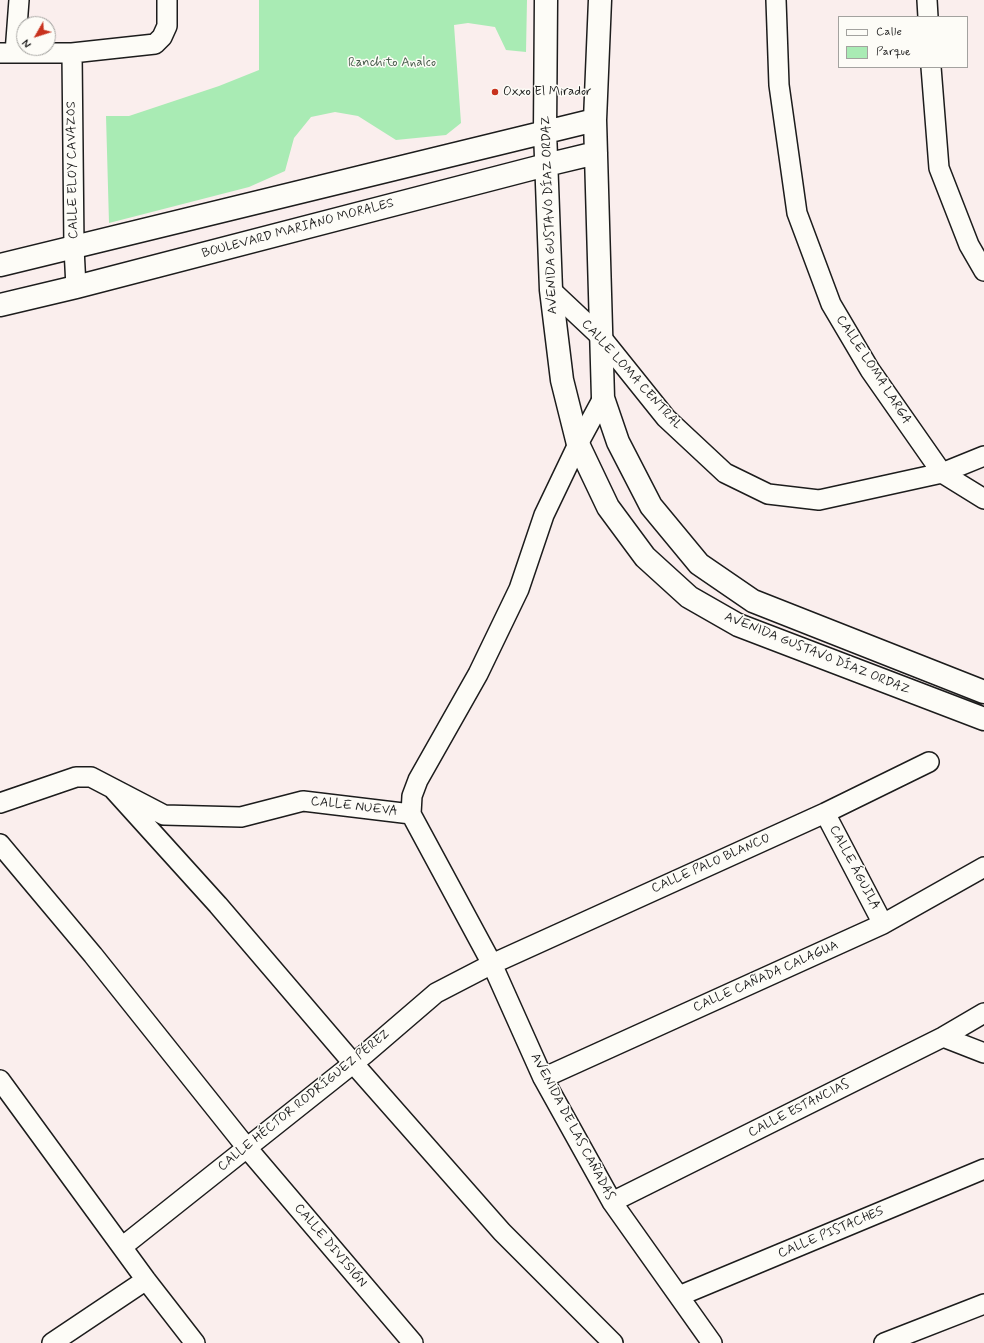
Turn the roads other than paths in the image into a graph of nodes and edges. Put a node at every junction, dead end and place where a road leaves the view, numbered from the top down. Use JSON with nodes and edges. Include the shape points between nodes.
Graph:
{"nodes":[{"id":1,"x":19,"y":0,"type":"edge"},
{"id":2,"x":167,"y":0,"type":"edge"},
{"id":3,"x":546,"y":0,"type":"edge"},
{"id":4,"x":600,"y":0,"type":"edge"},
{"id":5,"x":776,"y":0,"type":"edge"},
{"id":6,"x":927,"y":0,"type":"edge"},
{"id":7,"x":928,"y":16,"type":"edge"},
{"id":8,"x":8,"y":53,"type":"edge"},
{"id":9,"x":72,"y":53,"type":"junction"},
{"id":10,"x":931,"y":68,"type":"edge"},
{"id":11,"x":595,"y":120,"type":"junction"},
{"id":12,"x":545,"y":131,"type":"junction"},
{"id":13,"x":596,"y":153,"type":"junction"},
{"id":14,"x":546,"y":165,"type":"junction"},
{"id":15,"x":74,"y":248,"type":"junction"},
{"id":16,"x":0,"y":264,"type":"edge"},
{"id":17,"x":984,"y":271,"type":"edge"},
{"id":18,"x":76,"y":287,"type":"junction"},
{"id":19,"x":550,"y":290,"type":"junction"},
{"id":20,"x":0,"y":305,"type":"edge"},
{"id":21,"x":601,"y":337,"type":"junction"},
{"id":22,"x":603,"y":398,"type":"junction"},
{"id":23,"x":578,"y":444,"type":"junction"},
{"id":24,"x":984,"y":456,"type":"edge"},
{"id":25,"x":942,"y":473,"type":"junction"},
{"id":26,"x":984,"y":499,"type":"edge"},
{"id":27,"x":984,"y":692,"type":"edge"},
{"id":28,"x":984,"y":719,"type":"edge"},
{"id":29,"x":929,"y":762,"type":"dead end"},
{"id":30,"x":114,"y":790,"type":"junction"},
{"id":31,"x":0,"y":803,"type":"edge"},
{"id":32,"x":825,"y":813,"type":"junction"},
{"id":33,"x":411,"y":814,"type":"junction"},
{"id":34,"x":0,"y":844,"type":"edge"},
{"id":35,"x":984,"y":867,"type":"edge"},
{"id":36,"x":883,"y":924,"type":"junction"},
{"id":37,"x":492,"y":964,"type":"junction"},
{"id":38,"x":984,"y":1012,"type":"edge"},
{"id":39,"x":943,"y":1037,"type":"junction"},
{"id":40,"x":984,"y":1053,"type":"edge"},
{"id":41,"x":353,"y":1063,"type":"junction"},
{"id":42,"x":543,"y":1078,"type":"junction"},
{"id":43,"x":0,"y":1080,"type":"edge"},
{"id":44,"x":247,"y":1148,"type":"junction"},
{"id":45,"x":984,"y":1169,"type":"edge"},
{"id":46,"x":612,"y":1202,"type":"junction"},
{"id":47,"x":122,"y":1247,"type":"junction"},
{"id":48,"x":146,"y":1280,"type":"junction"},
{"id":49,"x":679,"y":1296,"type":"junction"},
{"id":50,"x":984,"y":1304,"type":"edge"},
{"id":51,"x":52,"y":1343,"type":"edge"},
{"id":52,"x":195,"y":1343,"type":"edge"},
{"id":53,"x":413,"y":1343,"type":"edge"},
{"id":54,"x":613,"y":1343,"type":"edge"},
{"id":55,"x":712,"y":1343,"type":"edge"},
{"id":56,"x":884,"y":1343,"type":"edge"}],
"edges":[{"from":1,"to":8,"type":"street"},
{"from":2,"to":9,"type":"street","via":[[167,26],[155,44]]},
{"from":3,"to":12,"type":"street","name":"AVENIDA GUSTAVO DÍAZ ORDAZ"},
{"from":4,"to":11,"type":"street","name":"AVENIDA GUSTAVO DÍAZ ORDAZ"},
{"from":5,"to":25,"type":"street","name":"CALLE LOMA LARGA","via":[[779,85],[797,213],[831,304],[870,370]]},
{"from":6,"to":7,"type":"street"},
{"from":8,"to":9,"type":"street"},
{"from":9,"to":15,"type":"street","name":"CALLE ELOY CAVAZOS"},
{"from":10,"to":17,"type":"street","via":[[938,168],[969,245]]},
{"from":11,"to":12,"type":"street"},
{"from":11,"to":13,"type":"street","name":"AVENIDA GUSTAVO DÍAZ ORDAZ"},
{"from":12,"to":14,"type":"street","name":"AVENIDA GUSTAVO DÍAZ ORDAZ"},
{"from":12,"to":15,"type":"street"},
{"from":13,"to":14,"type":"street","name":"BOULEVARD MARIANO MORALES"},
{"from":13,"to":21,"type":"street","name":"AVENIDA GUSTAVO DÍAZ ORDAZ"},
{"from":14,"to":18,"type":"street","name":"BOULEVARD MARIANO MORALES"},
{"from":14,"to":19,"type":"street","name":"AVENIDA GUSTAVO DÍAZ ORDAZ"},
{"from":15,"to":16,"type":"street"},
{"from":15,"to":18,"type":"street","name":"CALLE ELOY CAVAZOS"},
{"from":18,"to":20,"type":"street","name":"BOULEVARD MARIANO MORALES"},
{"from":19,"to":21,"type":"street","name":"CALLE LOMA CENTRAL"},
{"from":19,"to":23,"type":"street","name":"AVENIDA GUSTAVO DÍAZ ORDAZ","via":[[562,380]]},
{"from":21,"to":22,"type":"street","name":"AVENIDA GUSTAVO DÍAZ ORDAZ"},
{"from":21,"to":25,"type":"street","name":"CALLE LOMA CENTRAL","via":[[666,418],[725,473],[768,494],[819,500]]},
{"from":22,"to":23,"type":"street"},
{"from":22,"to":27,"type":"street","name":"AVENIDA GUSTAVO DÍAZ ORDAZ","via":[[618,442],[651,506],[699,564],[753,602]]},
{"from":23,"to":28,"type":"street","name":"AVENIDA GUSTAVO DÍAZ ORDAZ","via":[[608,507],[645,557],[688,597],[738,625]]},
{"from":23,"to":33,"type":"street","via":[[544,515],[518,589],[502,625],[478,674],[418,780],[412,796]]},
{"from":24,"to":25,"type":"street","name":"CALLE LOMA CENTRAL"},
{"from":25,"to":26,"type":"street","name":"CALLE LOMA LARGA"},
{"from":29,"to":32,"type":"street","name":"CALLE PALO BLANCO"},
{"from":30,"to":31,"type":"street","name":"CALLE NUEVA","via":[[91,777],[76,777]]},
{"from":30,"to":33,"type":"street","name":"CALLE NUEVA","via":[[164,815],[241,817],[303,801]]},
{"from":30,"to":41,"type":"street","via":[[218,905]]},
{"from":32,"to":36,"type":"street","name":"CALLE ÁGUILA"},
{"from":32,"to":37,"type":"street","name":"CALLE PALO BLANCO"},
{"from":33,"to":37,"type":"street","name":"AVENIDA DE LAS CAÑADAS"},
{"from":34,"to":44,"type":"street","name":"CALLE DIVISIÓN","via":[[93,955]]},
{"from":35,"to":36,"type":"street","name":"CALLE CAÑADA CALAGUA"},
{"from":36,"to":42,"type":"street","name":"CALLE CAÑADA CALAGUA"},
{"from":37,"to":41,"type":"street","name":"CALLE HÉCTOR RODRÍGUEZ PÉREZ","via":[[436,993]]},
{"from":37,"to":42,"type":"street","name":"AVENIDA DE LAS CAÑADAS"},
{"from":38,"to":39,"type":"street","name":"CALLE ESTANCIAS"},
{"from":39,"to":40,"type":"street"},
{"from":39,"to":46,"type":"street","name":"CALLE ESTANCIAS"},
{"from":41,"to":44,"type":"street","name":"CALLE HÉCTOR RODRÍGUEZ PÉREZ"},
{"from":41,"to":54,"type":"street","via":[[502,1232]]},
{"from":42,"to":46,"type":"street","name":"AVENIDA DE LAS CAÑADAS"},
{"from":43,"to":47,"type":"street"},
{"from":44,"to":47,"type":"street","name":"CALLE HÉCTOR RODRÍGUEZ PÉREZ"},
{"from":44,"to":53,"type":"street","name":"CALLE DIVISIÓN"},
{"from":45,"to":49,"type":"street","name":"CALLE PISTACHES"},
{"from":46,"to":49,"type":"street","name":"AVENIDA DE LAS CAÑADAS"},
{"from":47,"to":48,"type":"street"},
{"from":48,"to":51,"type":"street"},
{"from":48,"to":52,"type":"street"},
{"from":49,"to":55,"type":"street","name":"AVENIDA DE LAS CAÑADAS"},
{"from":50,"to":56,"type":"street"}]}
